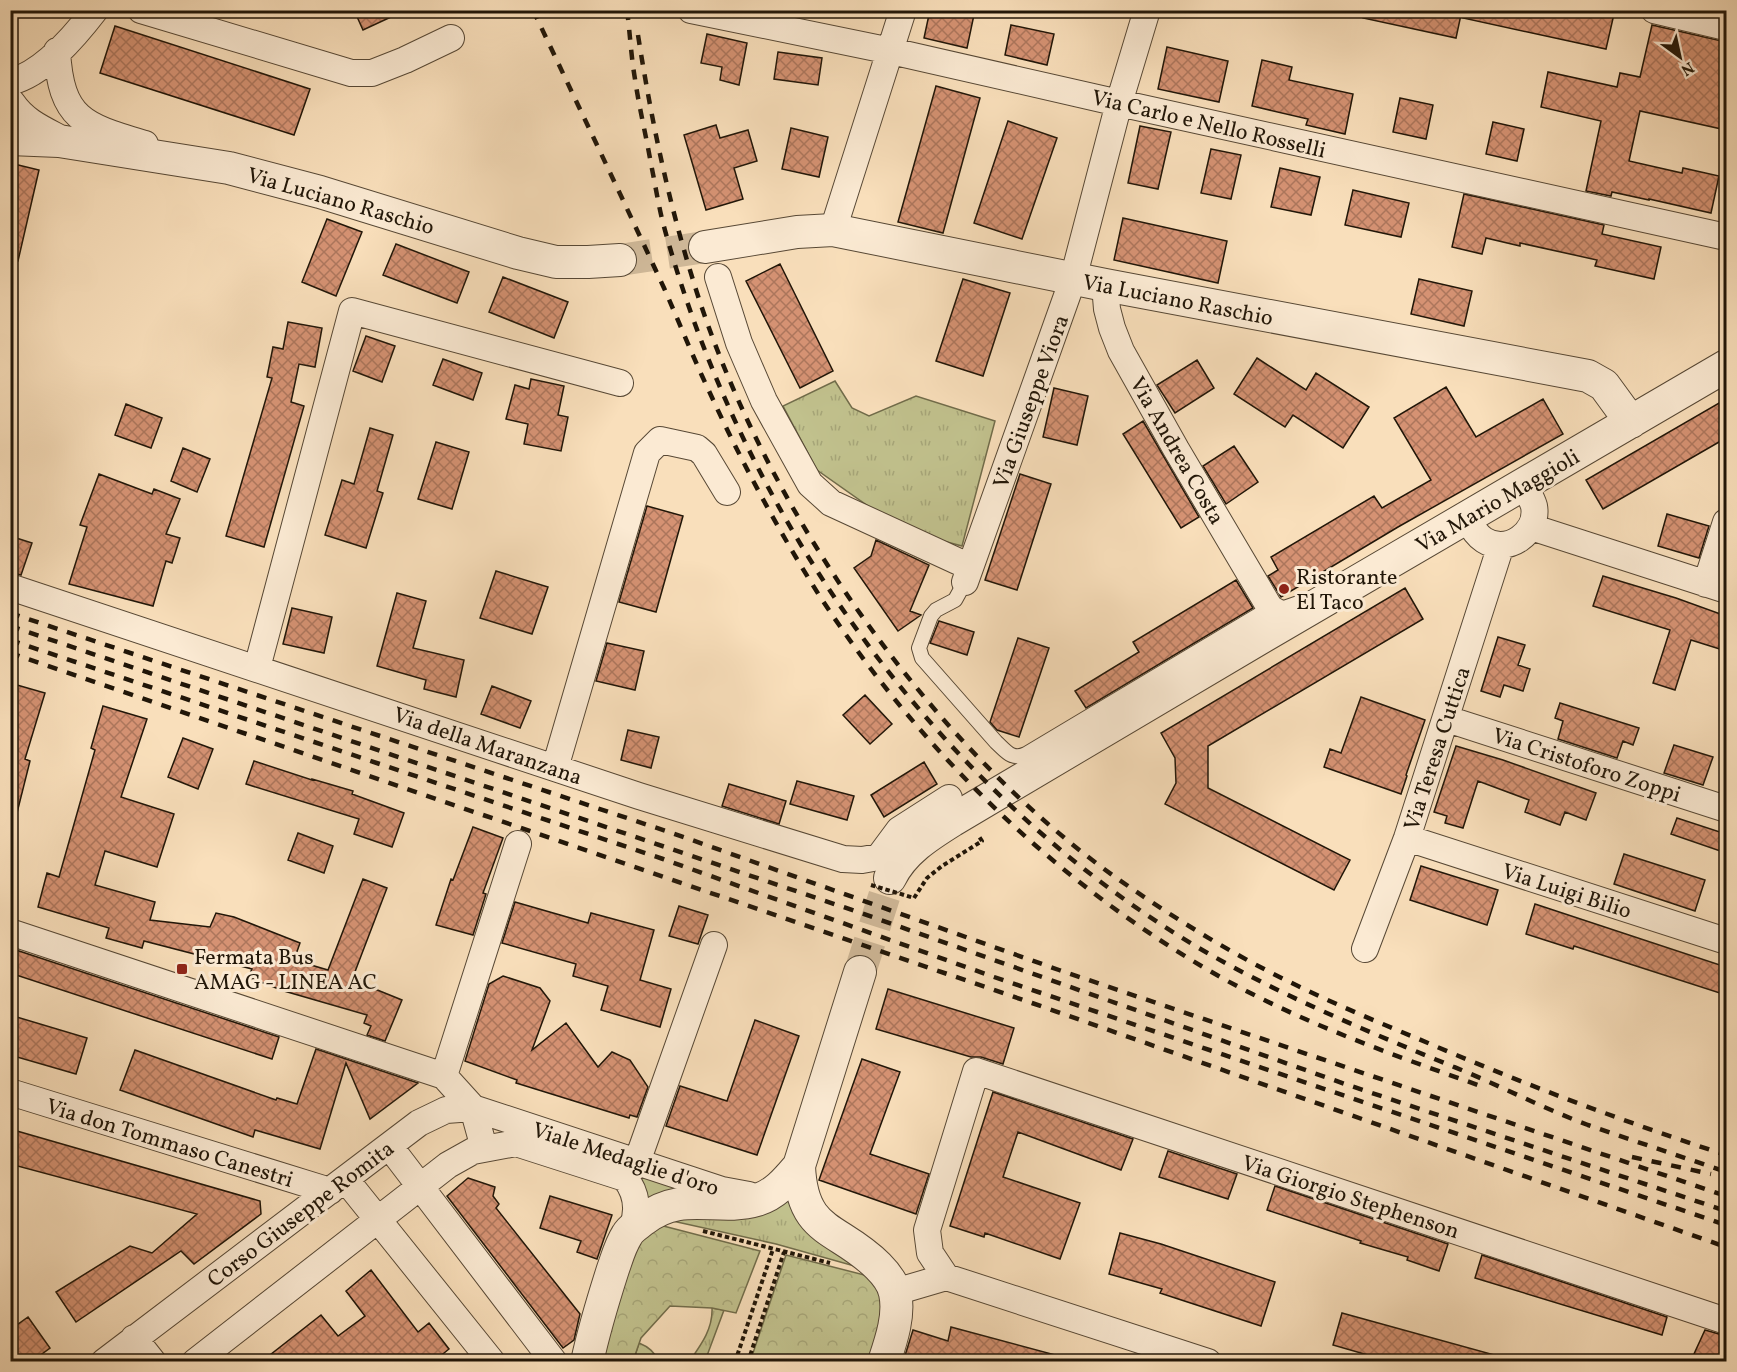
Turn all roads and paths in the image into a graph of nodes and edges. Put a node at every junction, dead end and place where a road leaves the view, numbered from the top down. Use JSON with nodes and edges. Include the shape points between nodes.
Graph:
{"nodes":[{"id":1,"x":95,"y":10,"type":"edge"},
{"id":2,"x":141,"y":10,"type":"edge"},
{"id":3,"x":691,"y":10,"type":"edge"},
{"id":4,"x":903,"y":10,"type":"edge"},
{"id":5,"x":1148,"y":10,"type":"edge"},
{"id":6,"x":1654,"y":10,"type":"edge"},
{"id":7,"x":1726,"y":27,"type":"edge"},
{"id":8,"x":451,"y":38,"type":"dead end"},
{"id":9,"x":57,"y":51,"type":"junction"},
{"id":10,"x":891,"y":51,"type":"junction"},
{"id":11,"x":10,"y":82,"type":"edge"},
{"id":12,"x":1119,"y":103,"type":"junction"},
{"id":13,"x":10,"y":105,"type":"edge"},
{"id":14,"x":10,"y":139,"type":"edge"},
{"id":15,"x":59,"y":141,"type":"junction"},
{"id":16,"x":229,"y":168,"type":"junction"},
{"id":17,"x":833,"y":230,"type":"junction"},
{"id":18,"x":1726,"y":237,"type":"edge"},
{"id":19,"x":705,"y":247,"type":"tunnel mouth"},
{"id":20,"x":620,"y":260,"type":"tunnel mouth"},
{"id":21,"x":718,"y":277,"type":"dead end"},
{"id":22,"x":1073,"y":279,"type":"junction"},
{"id":23,"x":1105,"y":285,"type":"junction"},
{"id":24,"x":1726,"y":366,"type":"edge"},
{"id":25,"x":620,"y":383,"type":"dead end"},
{"id":26,"x":1631,"y":422,"type":"junction"},
{"id":27,"x":1524,"y":485,"type":"junction"},
{"id":28,"x":727,"y":492,"type":"dead end"},
{"id":29,"x":1467,"y":518,"type":"junction"},
{"id":30,"x":1726,"y":522,"type":"edge"},
{"id":31,"x":1531,"y":527,"type":"junction"},
{"id":32,"x":1501,"y":545,"type":"junction"},
{"id":33,"x":968,"y":574,"type":"junction"},
{"id":34,"x":10,"y":587,"type":"edge"},
{"id":35,"x":1716,"y":587,"type":"edge"},
{"id":36,"x":1334,"y":596,"type":"junction"},
{"id":37,"x":1270,"y":608,"type":"junction"},
{"id":38,"x":257,"y":668,"type":"junction"},
{"id":39,"x":1447,"y":719,"type":"junction"},
{"id":40,"x":555,"y":768,"type":"junction"},
{"id":41,"x":950,"y":798,"type":"dead end"},
{"id":42,"x":1726,"y":809,"type":"edge"},
{"id":43,"x":1407,"y":838,"type":"junction"},
{"id":44,"x":970,"y":840,"type":"dead end"},
{"id":45,"x":518,"y":844,"type":"dead end"},
{"id":46,"x":923,"y":874,"type":"dead end"},
{"id":47,"x":893,"y":882,"type":"junction"},
{"id":48,"x":10,"y":932,"type":"edge"},
{"id":49,"x":1726,"y":941,"type":"edge"},
{"id":50,"x":714,"y":945,"type":"dead end"},
{"id":51,"x":1365,"y":949,"type":"dead end"},
{"id":52,"x":860,"y":972,"type":"tunnel mouth"},
{"id":53,"x":444,"y":1076,"type":"junction"},
{"id":54,"x":10,"y":1092,"type":"edge"},
{"id":55,"x":473,"y":1108,"type":"junction"},
{"id":56,"x":390,"y":1147,"type":"junction"},
{"id":57,"x":484,"y":1148,"type":"junction"},
{"id":58,"x":631,"y":1170,"type":"junction"},
{"id":59,"x":789,"y":1176,"type":"junction"},
{"id":60,"x":338,"y":1185,"type":"junction"},
{"id":61,"x":420,"y":1187,"type":"junction"},
{"id":62,"x":378,"y":1219,"type":"junction"},
{"id":63,"x":693,"y":1228,"type":"dead end"},
{"id":64,"x":632,"y":1229,"type":"junction"},
{"id":65,"x":773,"y":1249,"type":"junction"},
{"id":66,"x":784,"y":1252,"type":"junction"},
{"id":67,"x":817,"y":1260,"type":"dead end"},
{"id":68,"x":946,"y":1277,"type":"junction"},
{"id":69,"x":895,"y":1292,"type":"junction"},
{"id":70,"x":1726,"y":1321,"type":"edge"},
{"id":71,"x":134,"y":1338,"type":"junction"},
{"id":72,"x":1202,"y":1360,"type":"edge"},
{"id":73,"x":104,"y":1362,"type":"edge"},
{"id":74,"x":153,"y":1362,"type":"edge"},
{"id":75,"x":195,"y":1362,"type":"edge"},
{"id":76,"x":492,"y":1362,"type":"edge"},
{"id":77,"x":554,"y":1362,"type":"edge"},
{"id":78,"x":587,"y":1362,"type":"edge"},
{"id":79,"x":735,"y":1362,"type":"edge"},
{"id":80,"x":748,"y":1362,"type":"edge"},
{"id":81,"x":884,"y":1362,"type":"edge"}],
"edges":[{"from":1,"to":9,"type":"street"},
{"from":2,"to":8,"type":"street","via":[[351,73],[372,73]]},
{"from":3,"to":10,"type":"street","name":"Via Carlo e Nello Rosselli"},
{"from":4,"to":10,"type":"street"},
{"from":5,"to":12,"type":"street","name":"Via Giuseppe Viora"},
{"from":6,"to":7,"type":"street"},
{"from":9,"to":11,"type":"street","via":[[36,70]]},
{"from":9,"to":16,"type":"street","via":[[62,90],[68,105],[84,121],[122,137]]},
{"from":10,"to":12,"type":"street","name":"Via Carlo e Nello Rosselli"},
{"from":10,"to":17,"type":"street"},
{"from":12,"to":18,"type":"street","name":"Via Carlo e Nello Rosselli"},
{"from":12,"to":22,"type":"street","name":"Via Giuseppe Viora"},
{"from":13,"to":15,"type":"street","via":[[30,126]]},
{"from":14,"to":15,"type":"street"},
{"from":15,"to":16,"type":"street","name":"Via Luciano Raschio"},
{"from":16,"to":20,"type":"street","name":"Via Luciano Raschio","via":[[518,254],[556,262]]},
{"from":17,"to":19,"type":"street","name":"Via Luciano Raschio"},
{"from":17,"to":22,"type":"street","name":"Via Luciano Raschio"},
{"from":21,"to":33,"type":"street","via":[[738,343],[764,401],[810,484],[831,503]]},
{"from":22,"to":23,"type":"street","name":"Via Luciano Raschio"},
{"from":22,"to":33,"type":"street","name":"Via Giuseppe Viora"},
{"from":23,"to":26,"type":"street","name":"Via Luciano Raschio","via":[[1588,376],[1604,385]]},
{"from":23,"to":37,"type":"street","name":"Via Andrea Costa","via":[[1112,328],[1121,351]]},
{"from":24,"to":26,"type":"street","name":"Via Mario Maggioli"},
{"from":25,"to":38,"type":"street","via":[[352,311]]},
{"from":26,"to":27,"type":"street","name":"Via Mario Maggioli"},
{"from":27,"to":29,"type":"street","name":"Via Mario Maggioli"},
{"from":27,"to":31,"type":"street","via":[[1534,506]]},
{"from":28,"to":40,"type":"street","via":[[697,448],[660,440],[646,453]]},
{"from":29,"to":32,"type":"street","via":[[1484,541]]},
{"from":29,"to":36,"type":"street","name":"Via Mario Maggioli"},
{"from":30,"to":35,"type":"street"},
{"from":31,"to":32,"type":"street","via":[[1516,542]]},
{"from":31,"to":35,"type":"street"},
{"from":32,"to":39,"type":"street","name":"Via Teresa Cuttica"},
{"from":33,"to":37,"type":"lane","via":[[955,600],[932,613],[919,652],[996,742],[1017,757]]},
{"from":34,"to":38,"type":"street","name":"Via della Maranzana"},
{"from":36,"to":37,"type":"street","via":[[1287,615]]},
{"from":36,"to":47,"type":"street","name":"Via Mario Maggioli","via":[[927,836],[906,854]]},
{"from":38,"to":40,"type":"street","name":"Via della Maranzana"},
{"from":39,"to":42,"type":"street","name":"Via Cristoforo Zoppi"},
{"from":39,"to":43,"type":"street","name":"Via Teresa Cuttica"},
{"from":40,"to":41,"type":"street","name":"Via della Maranzana","via":[[843,858],[862,860],[879,857],[899,830]]},
{"from":43,"to":49,"type":"street","name":"Via Luigi Bilio"},
{"from":43,"to":51,"type":"street","name":"Via Teresa Cuttica"},
{"from":44,"to":47,"type":"path","bridge":true,"via":[[978,834],[982,841],[927,878],[914,898]]},
{"from":45,"to":53,"type":"street"},
{"from":46,"to":47,"type":"path"},
{"from":48,"to":53,"type":"street"},
{"from":50,"to":58,"type":"street"},
{"from":52,"to":59,"type":"street"},
{"from":53,"to":55,"type":"street"},
{"from":54,"to":60,"type":"street","name":"Via don Tommaso Canestri"},
{"from":55,"to":56,"type":"street","name":"Corso Giuseppe Romita","via":[[437,1113]]},
{"from":55,"to":57,"type":"street"},
{"from":55,"to":58,"type":"street","name":"Viale Medaglie d'oro"},
{"from":56,"to":60,"type":"street","name":"Corso Giuseppe Romita"},
{"from":56,"to":61,"type":"street"},
{"from":57,"to":58,"type":"street","name":"Viale Medaglie d'oro","via":[[516,1143]]},
{"from":57,"to":61,"type":"street","via":[[465,1154]]},
{"from":58,"to":59,"type":"street","name":"Viale Medaglie d'oro","via":[[736,1194],[761,1195]]},
{"from":58,"to":64,"type":"street","name":"Viale Medaglie d'oro","via":[[637,1215]]},
{"from":59,"to":64,"type":"street","via":[[772,1194],[756,1200],[696,1201],[669,1206]]},
{"from":59,"to":69,"type":"street","via":[[814,1218],[868,1256]]},
{"from":60,"to":62,"type":"street"},
{"from":60,"to":71,"type":"street","name":"Corso Giuseppe Romita"},
{"from":61,"to":62,"type":"street"},
{"from":61,"to":77,"type":"street"},
{"from":62,"to":75,"type":"street"},
{"from":62,"to":76,"type":"street"},
{"from":63,"to":65,"type":"path"},
{"from":64,"to":78,"type":"street","via":[[620,1250],[598,1315]]},
{"from":65,"to":66,"type":"path"},
{"from":65,"to":79,"type":"path"},
{"from":66,"to":67,"type":"path"},
{"from":66,"to":80,"type":"path"},
{"from":68,"to":69,"type":"street"},
{"from":68,"to":70,"type":"street","name":"Via Giorgio Stephenson","via":[[930,1253],[927,1230],[976,1071]]},
{"from":68,"to":72,"type":"street"},
{"from":69,"to":81,"type":"street","via":[[895,1319]]},
{"from":71,"to":73,"type":"street","name":"Corso Giuseppe Romita"},
{"from":71,"to":74,"type":"street"}]}
